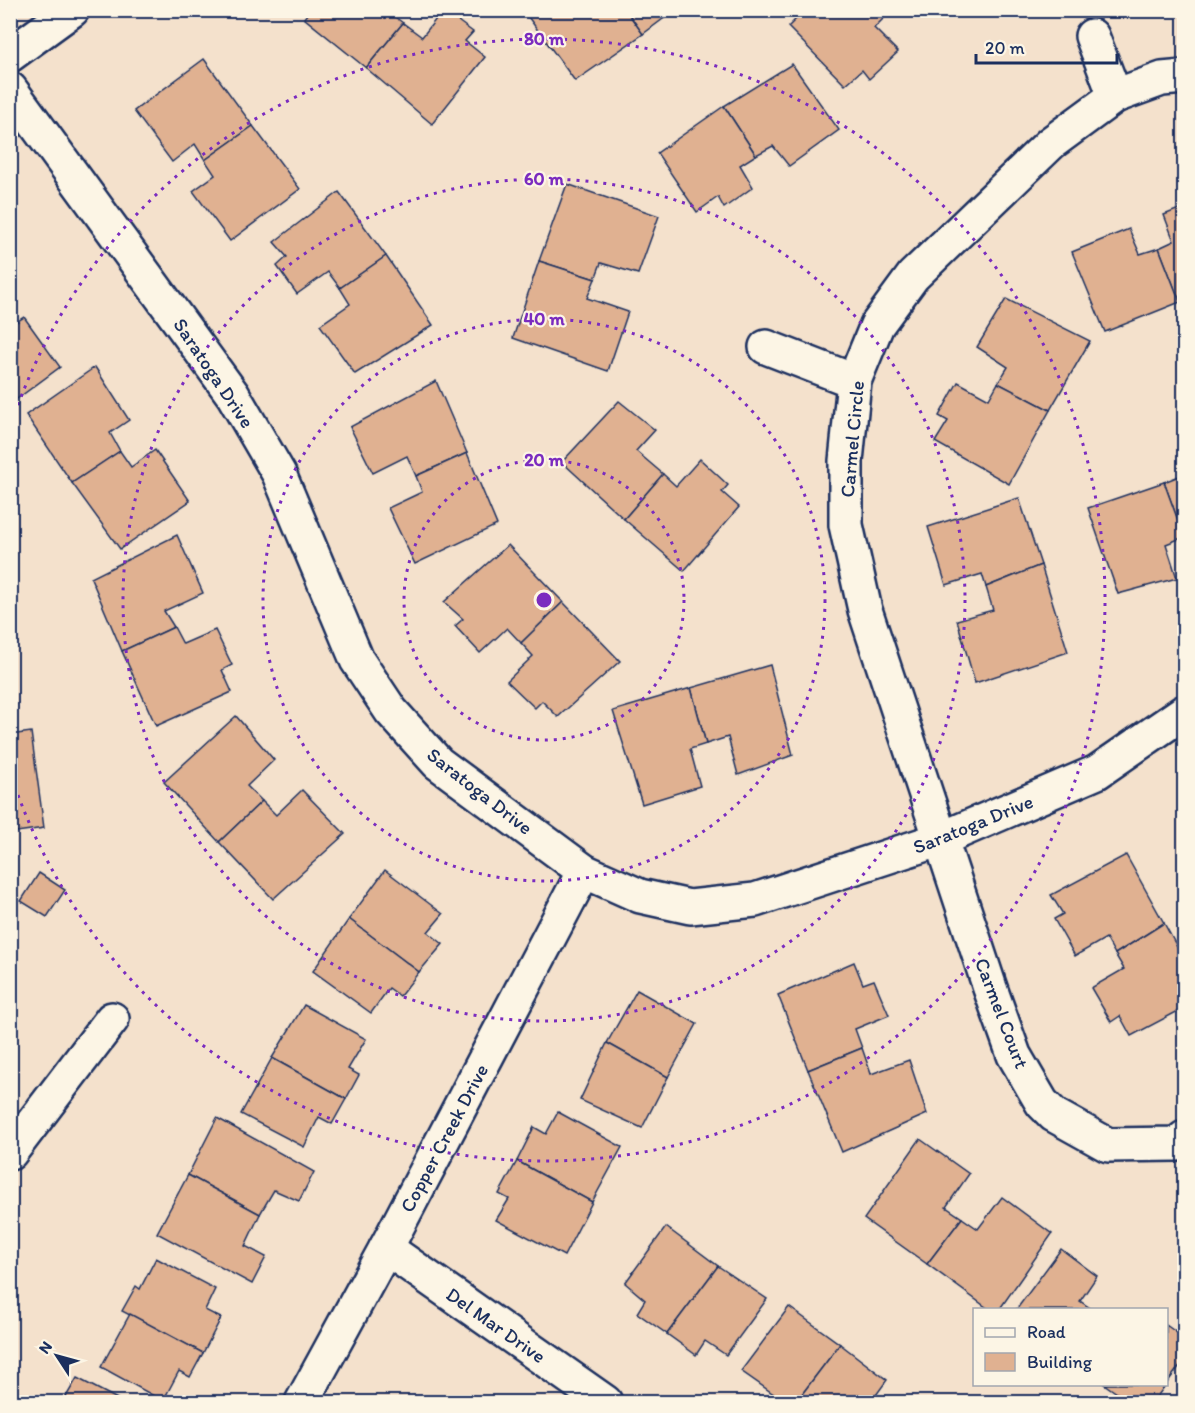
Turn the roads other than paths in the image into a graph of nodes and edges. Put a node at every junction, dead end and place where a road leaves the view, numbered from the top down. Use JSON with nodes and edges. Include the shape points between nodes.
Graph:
{"nodes":[{"id":1,"x":72,"y":10,"type":"edge"},
{"id":2,"x":1092,"y":36,"type":"dead end"},
{"id":3,"x":10,"y":55,"type":"edge"},
{"id":4,"x":1185,"y":77,"type":"edge"},
{"id":5,"x":10,"y":89,"type":"edge"},
{"id":6,"x":1115,"y":96,"type":"junction"},
{"id":7,"x":766,"y":346,"type":"dead end"},
{"id":8,"x":854,"y":381,"type":"junction"},
{"id":9,"x":1185,"y":712,"type":"edge"},
{"id":10,"x":941,"y":839,"type":"junction"},
{"id":11,"x":584,"y":871,"type":"junction"},
{"id":12,"x":112,"y":1019,"type":"dead end"},
{"id":13,"x":1185,"y":1138,"type":"edge"},
{"id":14,"x":10,"y":1154,"type":"edge"},
{"id":15,"x":387,"y":1248,"type":"junction"},
{"id":16,"x":302,"y":1402,"type":"edge"},
{"id":17,"x":605,"y":1402,"type":"edge"}],
"edges":[{"from":1,"to":3,"type":"street"},
{"from":2,"to":6,"type":"street"},
{"from":4,"to":6,"type":"street","name":"Carmel Circle","via":[[1162,79]]},
{"from":5,"to":11,"type":"street","name":"Saratoga Drive","via":[[233,395],[279,474],[357,660],[391,711],[438,763]]},
{"from":6,"to":8,"type":"street","name":"Carmel Circle","via":[[1051,143],[913,276],[877,325]]},
{"from":7,"to":8,"type":"street"},
{"from":8,"to":10,"type":"street","name":"Carmel Circle","via":[[846,461],[846,525],[865,610]]},
{"from":9,"to":10,"type":"street","name":"Saratoga Drive","via":[[1097,772]]},
{"from":10,"to":11,"type":"street","name":"Saratoga Drive","via":[[755,900],[690,907],[640,896]]},
{"from":10,"to":13,"type":"street","name":"Carmel Court","via":[[1014,1055],[1041,1103],[1054,1115],[1108,1145],[1178,1144]]},
{"from":11,"to":15,"type":"street","name":"Copper Creek Drive"},
{"from":12,"to":14,"type":"street"},
{"from":15,"to":16,"type":"street","name":"Copper Creek Drive"},
{"from":15,"to":17,"type":"street","name":"Del Mar Drive"}]}
